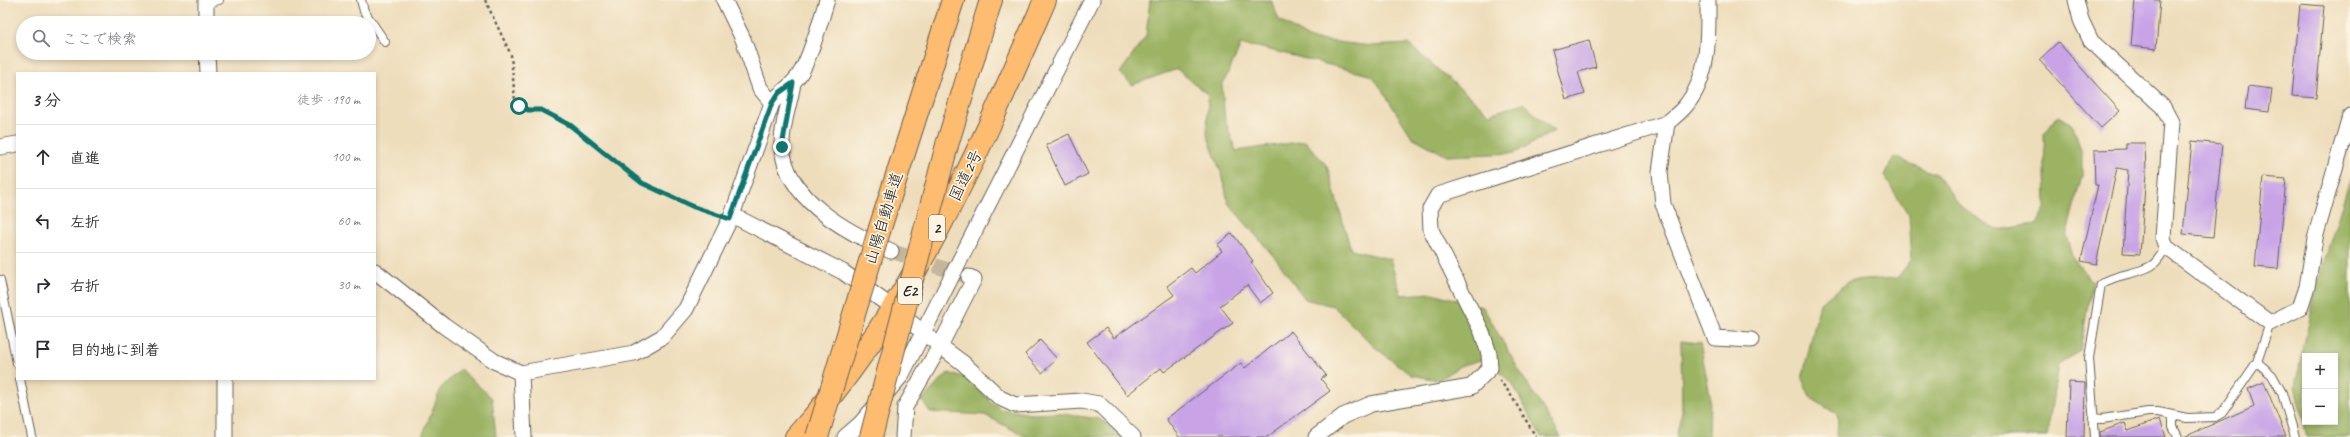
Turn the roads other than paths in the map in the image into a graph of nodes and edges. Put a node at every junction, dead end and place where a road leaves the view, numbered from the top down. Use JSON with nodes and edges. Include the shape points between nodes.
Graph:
{"nodes":[{"id":1,"x":361,"y":0,"type":"edge"},
{"id":2,"x":724,"y":0,"type":"edge"},
{"id":3,"x":827,"y":0,"type":"edge"},
{"id":4,"x":953,"y":0,"type":"edge"},
{"id":5,"x":992,"y":0,"type":"edge"},
{"id":6,"x":1045,"y":0,"type":"edge"},
{"id":7,"x":1092,"y":0,"type":"edge"},
{"id":8,"x":1708,"y":0,"type":"edge"},
{"id":9,"x":2076,"y":0,"type":"edge"},
{"id":10,"x":210,"y":1,"type":"edge"},
{"id":11,"x":207,"y":16,"type":"edge"},
{"id":12,"x":367,"y":16,"type":"edge"},
{"id":13,"x":376,"y":29,"type":"edge"},
{"id":14,"x":386,"y":42,"type":"dead end"},
{"id":15,"x":207,"y":60,"type":"edge"},
{"id":16,"x":208,"y":72,"type":"edge"},
{"id":17,"x":793,"y":83,"type":"junction"},
{"id":18,"x":772,"y":103,"type":"junction"},
{"id":19,"x":2350,"y":116,"type":"edge"},
{"id":20,"x":1667,"y":123,"type":"junction"},
{"id":21,"x":16,"y":144,"type":"edge"},
{"id":22,"x":0,"y":147,"type":"edge"},
{"id":23,"x":731,"y":217,"type":"junction"},
{"id":24,"x":2166,"y":247,"type":"junction"},
{"id":25,"x":890,"y":251,"type":"tunnel mouth"},
{"id":26,"x":376,"y":272,"type":"edge"},
{"id":27,"x":969,"y":277,"type":"dead end"},
{"id":28,"x":0,"y":280,"type":"edge"},
{"id":29,"x":893,"y":308,"type":"junction"},
{"id":30,"x":2270,"y":323,"type":"junction"},
{"id":31,"x":924,"y":333,"type":"junction"},
{"id":32,"x":1751,"y":340,"type":"dead end"},
{"id":33,"x":940,"y":346,"type":"junction"},
{"id":34,"x":16,"y":358,"type":"edge"},
{"id":35,"x":2258,"y":362,"type":"junction"},
{"id":36,"x":522,"y":373,"type":"junction"},
{"id":37,"x":20,"y":380,"type":"edge"},
{"id":38,"x":225,"y":380,"type":"edge"},
{"id":39,"x":2173,"y":416,"type":"junction"},
{"id":40,"x":2093,"y":418,"type":"junction"},
{"id":41,"x":32,"y":437,"type":"edge"},
{"id":42,"x":225,"y":437,"type":"edge"},
{"id":43,"x":524,"y":437,"type":"edge"},
{"id":44,"x":796,"y":437,"type":"edge"},
{"id":45,"x":816,"y":437,"type":"edge"},
{"id":46,"x":845,"y":437,"type":"edge"},
{"id":47,"x":871,"y":437,"type":"edge"},
{"id":48,"x":903,"y":437,"type":"edge"},
{"id":49,"x":1134,"y":437,"type":"edge"},
{"id":50,"x":1316,"y":437,"type":"edge"},
{"id":51,"x":2096,"y":437,"type":"edge"},
{"id":52,"x":2178,"y":437,"type":"edge"},
{"id":53,"x":2295,"y":437,"type":"edge"}],
"edges":[{"from":1,"to":12,"type":"lane"},
{"from":2,"to":18,"type":"street","via":[[743,39],[760,88]]},
{"from":3,"to":17,"type":"street","via":[[801,73]]},
{"from":4,"to":45,"type":"highway","name":"山陽自動車道","bridge":true},
{"from":5,"to":47,"type":"highway","number":"E2","bridge":true,"via":[[947,145]]},
{"from":6,"to":29,"type":"highway","name":"国道2号","number":"2","via":[[959,189]]},
{"from":7,"to":31,"type":"street"},
{"from":8,"to":20,"type":"street","via":[[1705,67],[1687,105]]},
{"from":9,"to":24,"type":"street","via":[[2081,20],[2091,41],[2163,107],[2171,122],[2163,238]]},
{"from":10,"to":11,"type":"street"},
{"from":13,"to":14,"type":"lane"},
{"from":15,"to":16,"type":"street"},
{"from":17,"to":18,"type":"street","via":[[779,93]]},
{"from":17,"to":25,"type":"street","via":[[782,147],[797,188],[828,216],[859,238]]},
{"from":18,"to":23,"type":"street"},
{"from":19,"to":30,"type":"street","via":[[2315,238],[2307,287],[2300,308]]},
{"from":20,"to":32,"type":"street","via":[[1660,172],[1663,204],[1690,274],[1715,338]]},
{"from":20,"to":50,"type":"street","via":[[1438,195],[1430,209],[1431,230],[1482,332],[1489,354],[1490,368],[1471,387],[1372,404],[1344,416]]},
{"from":21,"to":22,"type":"street"},
{"from":23,"to":29,"type":"street","via":[[843,272]]},
{"from":23,"to":36,"type":"street","via":[[686,309],[662,337],[634,353]]},
{"from":24,"to":30,"type":"street"},
{"from":24,"to":40,"type":"lane","via":[[2151,266],[2112,277],[2101,284],[2089,358]]},
{"from":26,"to":36,"type":"street","via":[[444,326],[494,361]]},
{"from":27,"to":33,"type":"street","via":[[974,279]]},
{"from":28,"to":34,"type":"lane"},
{"from":29,"to":31,"type":"street"},
{"from":29,"to":44,"type":"highway","name":"国道2号","number":"2","via":[[842,382]]},
{"from":30,"to":35,"type":"lane"},
{"from":31,"to":33,"type":"street"},
{"from":31,"to":46,"type":"street","via":[[901,376],[860,424]]},
{"from":33,"to":48,"type":"street","via":[[905,407]]},
{"from":33,"to":49,"type":"street","via":[[963,363],[1000,398],[1015,405],[1082,401],[1100,404]]},
{"from":35,"to":39,"type":"lane","via":[[2222,413],[2215,417]]},
{"from":35,"to":53,"type":"lane","via":[[2272,374],[2282,393]]},
{"from":36,"to":43,"type":"street"},
{"from":37,"to":41,"type":"lane"},
{"from":38,"to":42,"type":"street"},
{"from":39,"to":40,"type":"lane","via":[[2158,412]]},
{"from":39,"to":52,"type":"lane"},
{"from":40,"to":51,"type":"lane"}]}
